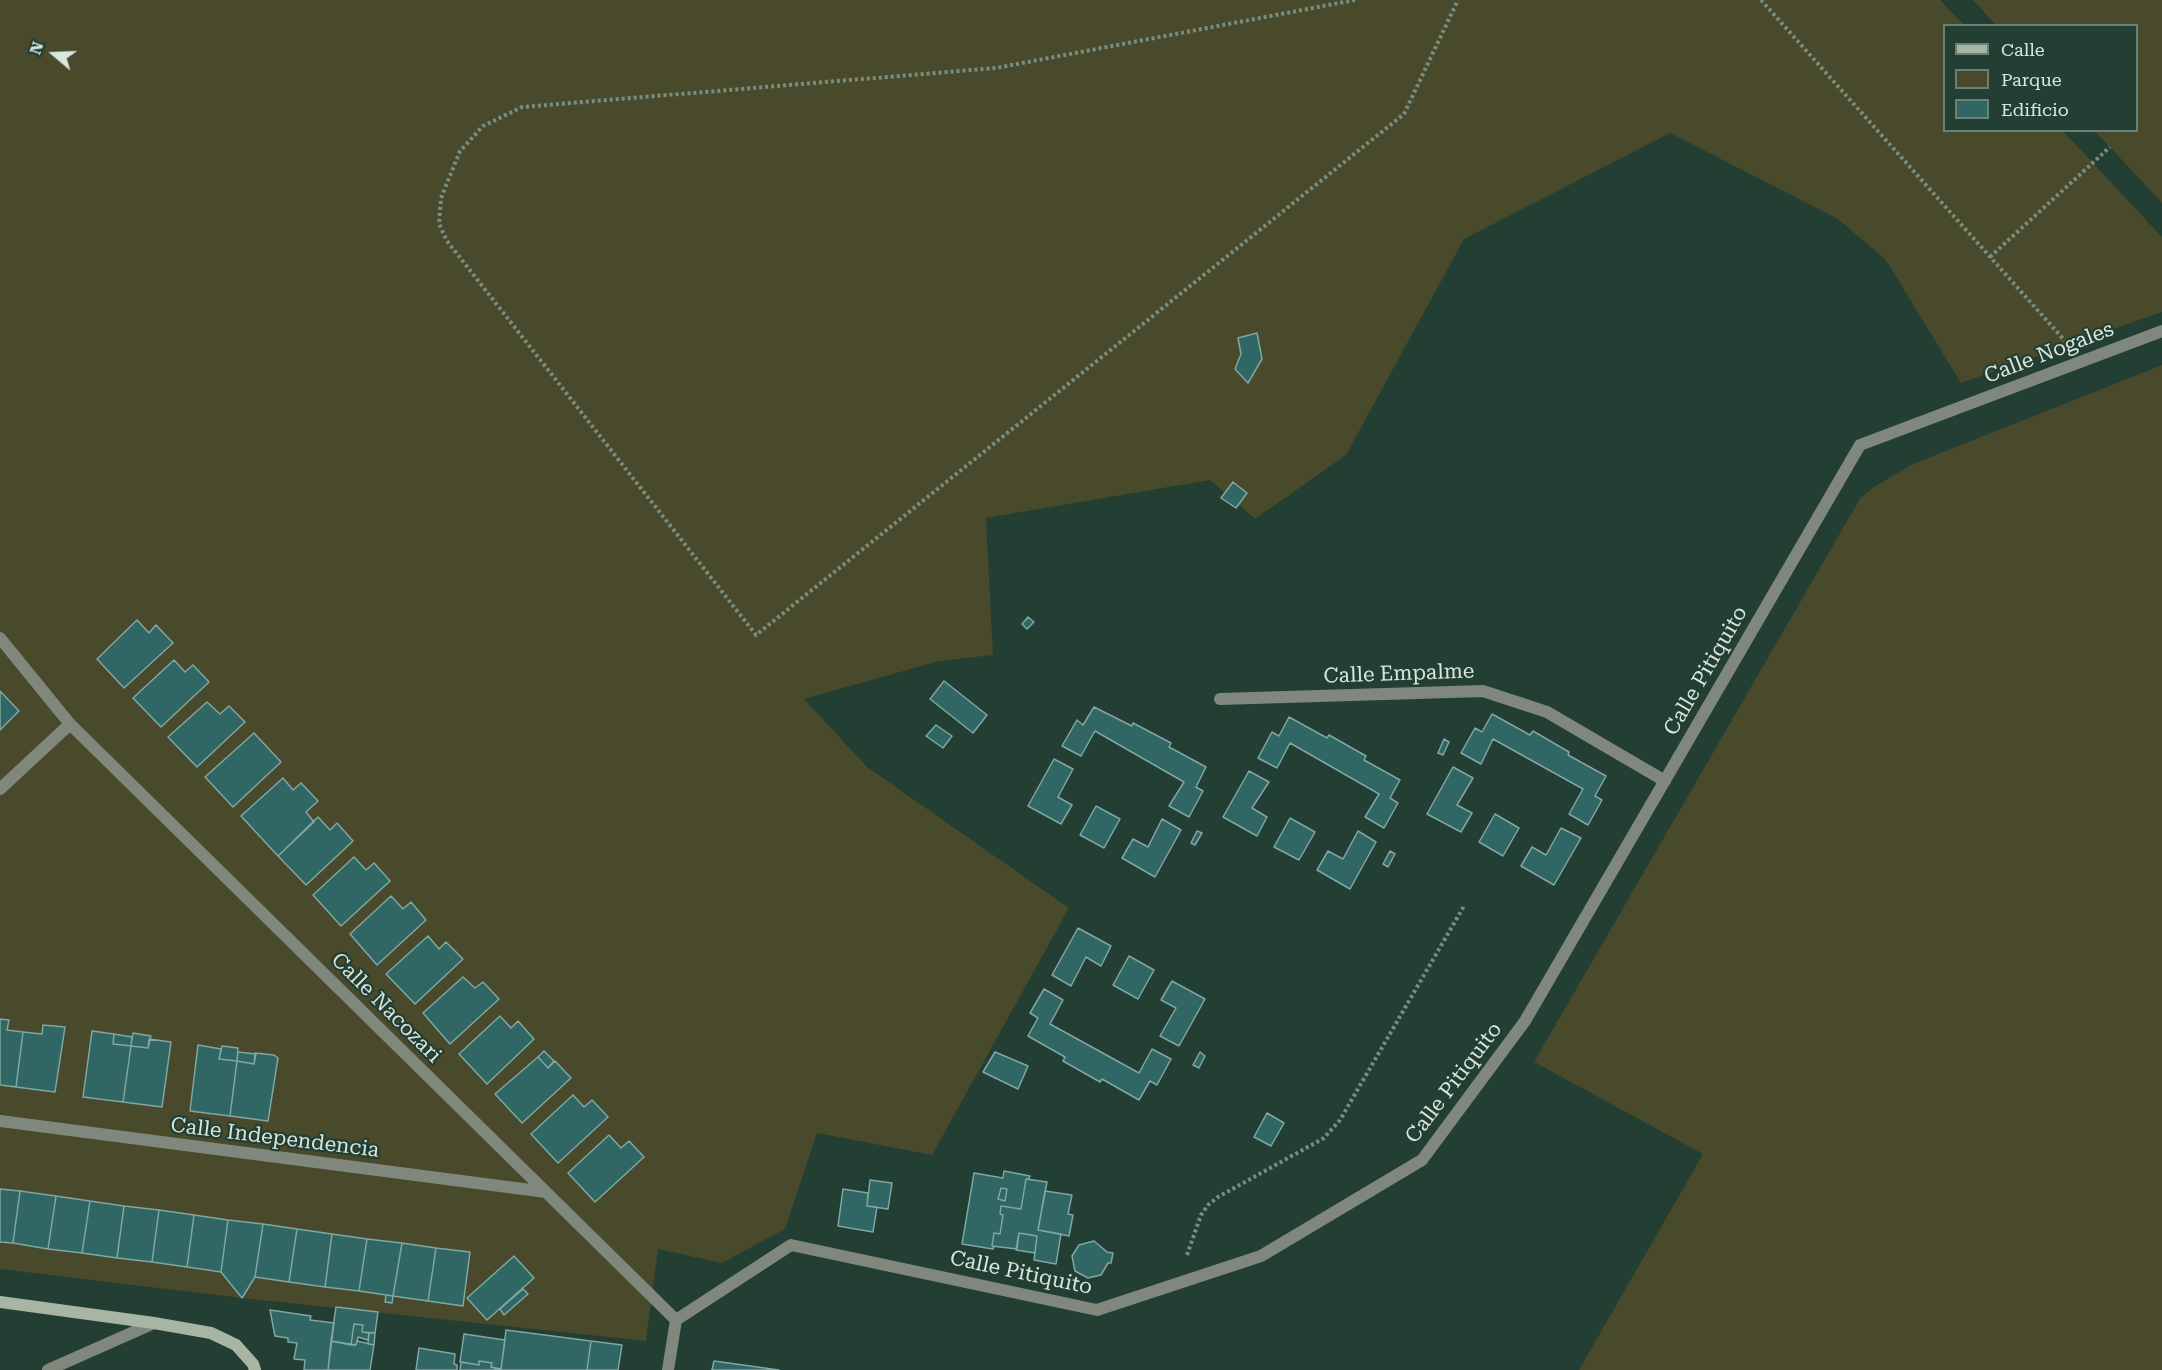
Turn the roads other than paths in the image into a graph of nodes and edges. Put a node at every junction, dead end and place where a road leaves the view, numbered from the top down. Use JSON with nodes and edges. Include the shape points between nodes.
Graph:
{"nodes":[{"id":1,"x":2162,"y":331,"type":"edge"},
{"id":2,"x":1949,"y":411,"type":"joint"},
{"id":3,"x":0,"y":638,"type":"edge"},
{"id":4,"x":1220,"y":699,"type":"dead end"},
{"id":5,"x":70,"y":724,"type":"junction"},
{"id":6,"x":1665,"y":781,"type":"junction"},
{"id":7,"x":0,"y":789,"type":"edge"},
{"id":8,"x":0,"y":1122,"type":"edge"},
{"id":9,"x":546,"y":1192,"type":"junction"},
{"id":10,"x":0,"y":1302,"type":"edge"},
{"id":11,"x":676,"y":1320,"type":"junction"},
{"id":12,"x":154,"y":1323,"type":"junction"},
{"id":13,"x":48,"y":1370,"type":"edge"},
{"id":14,"x":255,"y":1370,"type":"edge"},
{"id":15,"x":668,"y":1370,"type":"edge"}],
"edges":[{"from":1,"to":2,"type":"street","name":"Calle Nogales"},
{"from":2,"to":6,"type":"street","name":"Calle Pitiquito","via":[[1860,445]]},
{"from":3,"to":5,"type":"street","name":"Calle Nacozari"},
{"from":4,"to":6,"type":"street","name":"Calle Empalme","via":[[1483,691],[1547,712]]},
{"from":5,"to":7,"type":"street"},
{"from":5,"to":9,"type":"street","name":"Calle Nacozari"},
{"from":6,"to":11,"type":"street","name":"Calle Pitiquito","via":[[1524,1021],[1422,1160],[1261,1256],[1097,1310],[791,1245]]},
{"from":8,"to":9,"type":"street","name":"Calle Independencia"},
{"from":9,"to":11,"type":"street","name":"Calle Nacozari"},
{"from":10,"to":12,"type":"street"},
{"from":11,"to":15,"type":"street"},
{"from":12,"to":13,"type":"street"},
{"from":12,"to":14,"type":"street","via":[[211,1333],[236,1345]]}]}
